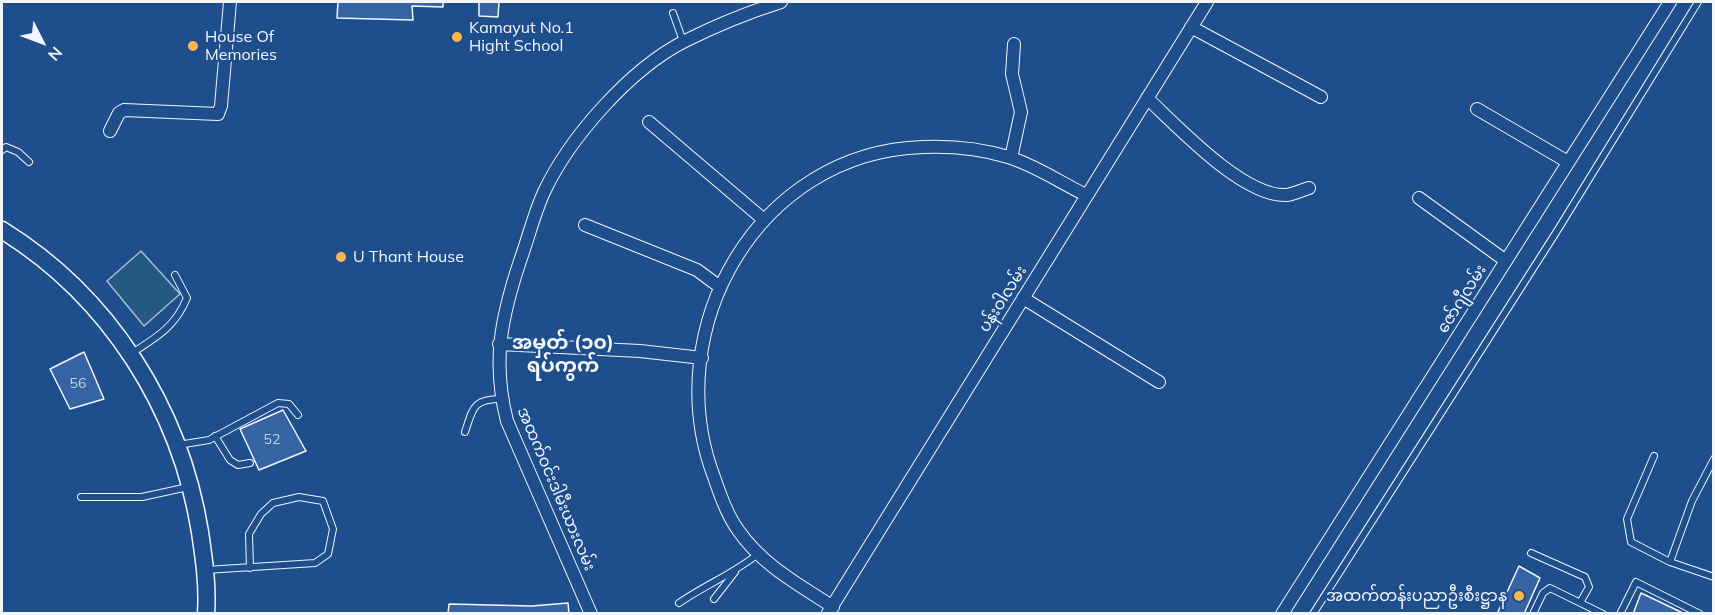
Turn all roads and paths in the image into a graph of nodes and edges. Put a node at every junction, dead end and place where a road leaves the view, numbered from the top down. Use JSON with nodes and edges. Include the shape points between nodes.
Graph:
{"nodes":[{"id":1,"x":230,"y":2,"type":"edge"},
{"id":2,"x":781,"y":2,"type":"edge"},
{"id":3,"x":1207,"y":2,"type":"edge"},
{"id":4,"x":1670,"y":2,"type":"edge"},
{"id":5,"x":1698,"y":2,"type":"edge"},
{"id":6,"x":673,"y":13,"type":"dead end"},
{"id":7,"x":1191,"y":27,"type":"junction"},
{"id":8,"x":684,"y":42,"type":"junction"},
{"id":9,"x":1014,"y":44,"type":"dead end"},
{"id":10,"x":1321,"y":97,"type":"dead end"},
{"id":11,"x":1147,"y":98,"type":"junction"},
{"id":12,"x":1477,"y":110,"type":"dead end"},
{"id":13,"x":649,"y":122,"type":"dead end"},
{"id":14,"x":110,"y":131,"type":"dead end"},
{"id":15,"x":2,"y":150,"type":"edge"},
{"id":16,"x":1011,"y":158,"type":"junction"},
{"id":17,"x":29,"y":162,"type":"dead end"},
{"id":18,"x":1568,"y":162,"type":"junction"},
{"id":19,"x":1309,"y":188,"type":"dead end"},
{"id":20,"x":1086,"y":195,"type":"junction"},
{"id":21,"x":1419,"y":198,"type":"dead end"},
{"id":22,"x":764,"y":219,"type":"junction"},
{"id":23,"x":585,"y":225,"type":"dead end"},
{"id":24,"x":2,"y":230,"type":"edge"},
{"id":25,"x":1506,"y":261,"type":"junction"},
{"id":26,"x":175,"y":275,"type":"dead end"},
{"id":27,"x":720,"y":287,"type":"junction"},
{"id":28,"x":1023,"y":298,"type":"junction"},
{"id":29,"x":499,"y":344,"type":"junction"},
{"id":30,"x":131,"y":353,"type":"junction"},
{"id":31,"x":702,"y":358,"type":"junction"},
{"id":32,"x":1159,"y":382,"type":"dead end"},
{"id":33,"x":501,"y":399,"type":"junction"},
{"id":34,"x":298,"y":415,"type":"dead end"},
{"id":35,"x":465,"y":432,"type":"dead end"},
{"id":36,"x":216,"y":436,"type":"junction"},
{"id":37,"x":177,"y":445,"type":"junction"},
{"id":38,"x":1654,"y":456,"type":"dead end"},
{"id":39,"x":1713,"y":459,"type":"edge"},
{"id":40,"x":250,"y":463,"type":"dead end"},
{"id":41,"x":191,"y":486,"type":"junction"},
{"id":42,"x":81,"y":497,"type":"dead end"},
{"id":43,"x":1531,"y":553,"type":"dead end"},
{"id":44,"x":758,"y":554,"type":"junction"},
{"id":45,"x":1670,"y":562,"type":"junction"},
{"id":46,"x":250,"y":568,"type":"junction"},
{"id":47,"x":206,"y":570,"type":"junction"},
{"id":48,"x":736,"y":572,"type":"junction"},
{"id":49,"x":1713,"y":578,"type":"edge"},
{"id":50,"x":714,"y":599,"type":"dead end"},
{"id":51,"x":1581,"y":602,"type":"junction"},
{"id":52,"x":679,"y":603,"type":"dead end"},
{"id":53,"x":830,"y":610,"type":"edge"},
{"id":54,"x":1316,"y":612,"type":"edge"},
{"id":55,"x":206,"y":614,"type":"edge"},
{"id":56,"x":591,"y":614,"type":"edge"},
{"id":57,"x":1282,"y":614,"type":"edge"},
{"id":58,"x":1533,"y":614,"type":"edge"},
{"id":59,"x":1602,"y":614,"type":"edge"},
{"id":60,"x":1620,"y":614,"type":"edge"},
{"id":61,"x":1700,"y":614,"type":"edge"}],
"edges":[{"from":1,"to":14,"type":"street","via":[[218,114],[124,110],[119,112]]},
{"from":2,"to":8,"type":"street","name":"အထက်ဝင်းဒါမီးယားလမ်း"},
{"from":3,"to":7,"type":"street","name":"ပန်းဝါလမ်း"},
{"from":4,"to":18,"type":"street","name":"ဇော်ဂျီလမ်း"},
{"from":5,"to":54,"type":"lane"},
{"from":6,"to":8,"type":"lane"},
{"from":7,"to":10,"type":"street"},
{"from":7,"to":11,"type":"street","name":"ပန်းဝါလမ်း"},
{"from":8,"to":29,"type":"street","name":"အထက်ဝင်းဒါမီးယားလမ်း","via":[[637,75],[607,105],[551,179],[516,274]]},
{"from":9,"to":16,"type":"street","via":[[1012,74],[1021,112]]},
{"from":11,"to":19,"type":"street","via":[[1243,183],[1287,195]]},
{"from":11,"to":20,"type":"street","name":"ပန်းဝါလမ်း"},
{"from":12,"to":18,"type":"street"},
{"from":13,"to":22,"type":"street"},
{"from":15,"to":17,"type":"lane","via":[[6,147],[18,152]]},
{"from":16,"to":20,"type":"street"},
{"from":16,"to":22,"type":"street","via":[[922,147],[876,154],[831,170],[791,195]]},
{"from":18,"to":25,"type":"street","name":"ဇော်ဂျီလမ်း"},
{"from":20,"to":28,"type":"street","name":"ပန်းဝါလမ်း"},
{"from":21,"to":25,"type":"street"},
{"from":22,"to":27,"type":"street","via":[[736,254]]},
{"from":23,"to":27,"type":"street","via":[[698,270]]},
{"from":24,"to":30,"type":"main road","via":[[45,259],[70,282]]},
{"from":25,"to":57,"type":"street","name":"ဇော်ဂျီလမ်း"},
{"from":26,"to":30,"type":"lane","via":[[187,298],[183,309],[166,331]]},
{"from":27,"to":31,"type":"street"},
{"from":28,"to":32,"type":"street"},
{"from":28,"to":53,"type":"street","name":"ပန်းဝါလမ်း"},
{"from":29,"to":31,"type":"street"},
{"from":29,"to":33,"type":"street","name":"အထက်ဝင်းဒါမီးယားလမ်း"},
{"from":30,"to":37,"type":"main road"},
{"from":31,"to":44,"type":"street","via":[[698,418],[703,449],[736,529]]},
{"from":33,"to":35,"type":"lane","via":[[485,399],[477,404]]},
{"from":33,"to":56,"type":"street","name":"အထက်ဝင်းဒါမီးယားလမ်း"},
{"from":34,"to":36,"type":"lane","via":[[289,404],[278,403]]},
{"from":36,"to":37,"type":"lane"},
{"from":36,"to":40,"type":"lane","via":[[230,460],[238,465]]},
{"from":37,"to":41,"type":"main road"},
{"from":38,"to":45,"type":"lane","via":[[1631,505],[1628,533],[1631,542]]},
{"from":39,"to":45,"type":"lane","via":[[1692,501]]},
{"from":41,"to":42,"type":"lane","via":[[142,497]]},
{"from":41,"to":47,"type":"main road"},
{"from":43,"to":51,"type":"lane","via":[[1585,577],[1589,587]]},
{"from":44,"to":48,"type":"lane"},
{"from":44,"to":53,"type":"street"},
{"from":45,"to":49,"type":"lane"},
{"from":46,"to":46,"type":"lane","via":[[315,563],[328,554],[333,530],[323,501],[299,497],[267,508],[249,534]]},
{"from":46,"to":47,"type":"lane"},
{"from":47,"to":55,"type":"main road"},
{"from":48,"to":50,"type":"lane"},
{"from":48,"to":52,"type":"lane"},
{"from":51,"to":58,"type":"lane","via":[[1550,588],[1543,593]]},
{"from":51,"to":59,"type":"lane"},
{"from":60,"to":61,"type":"lane","via":[[1636,582]]}]}
